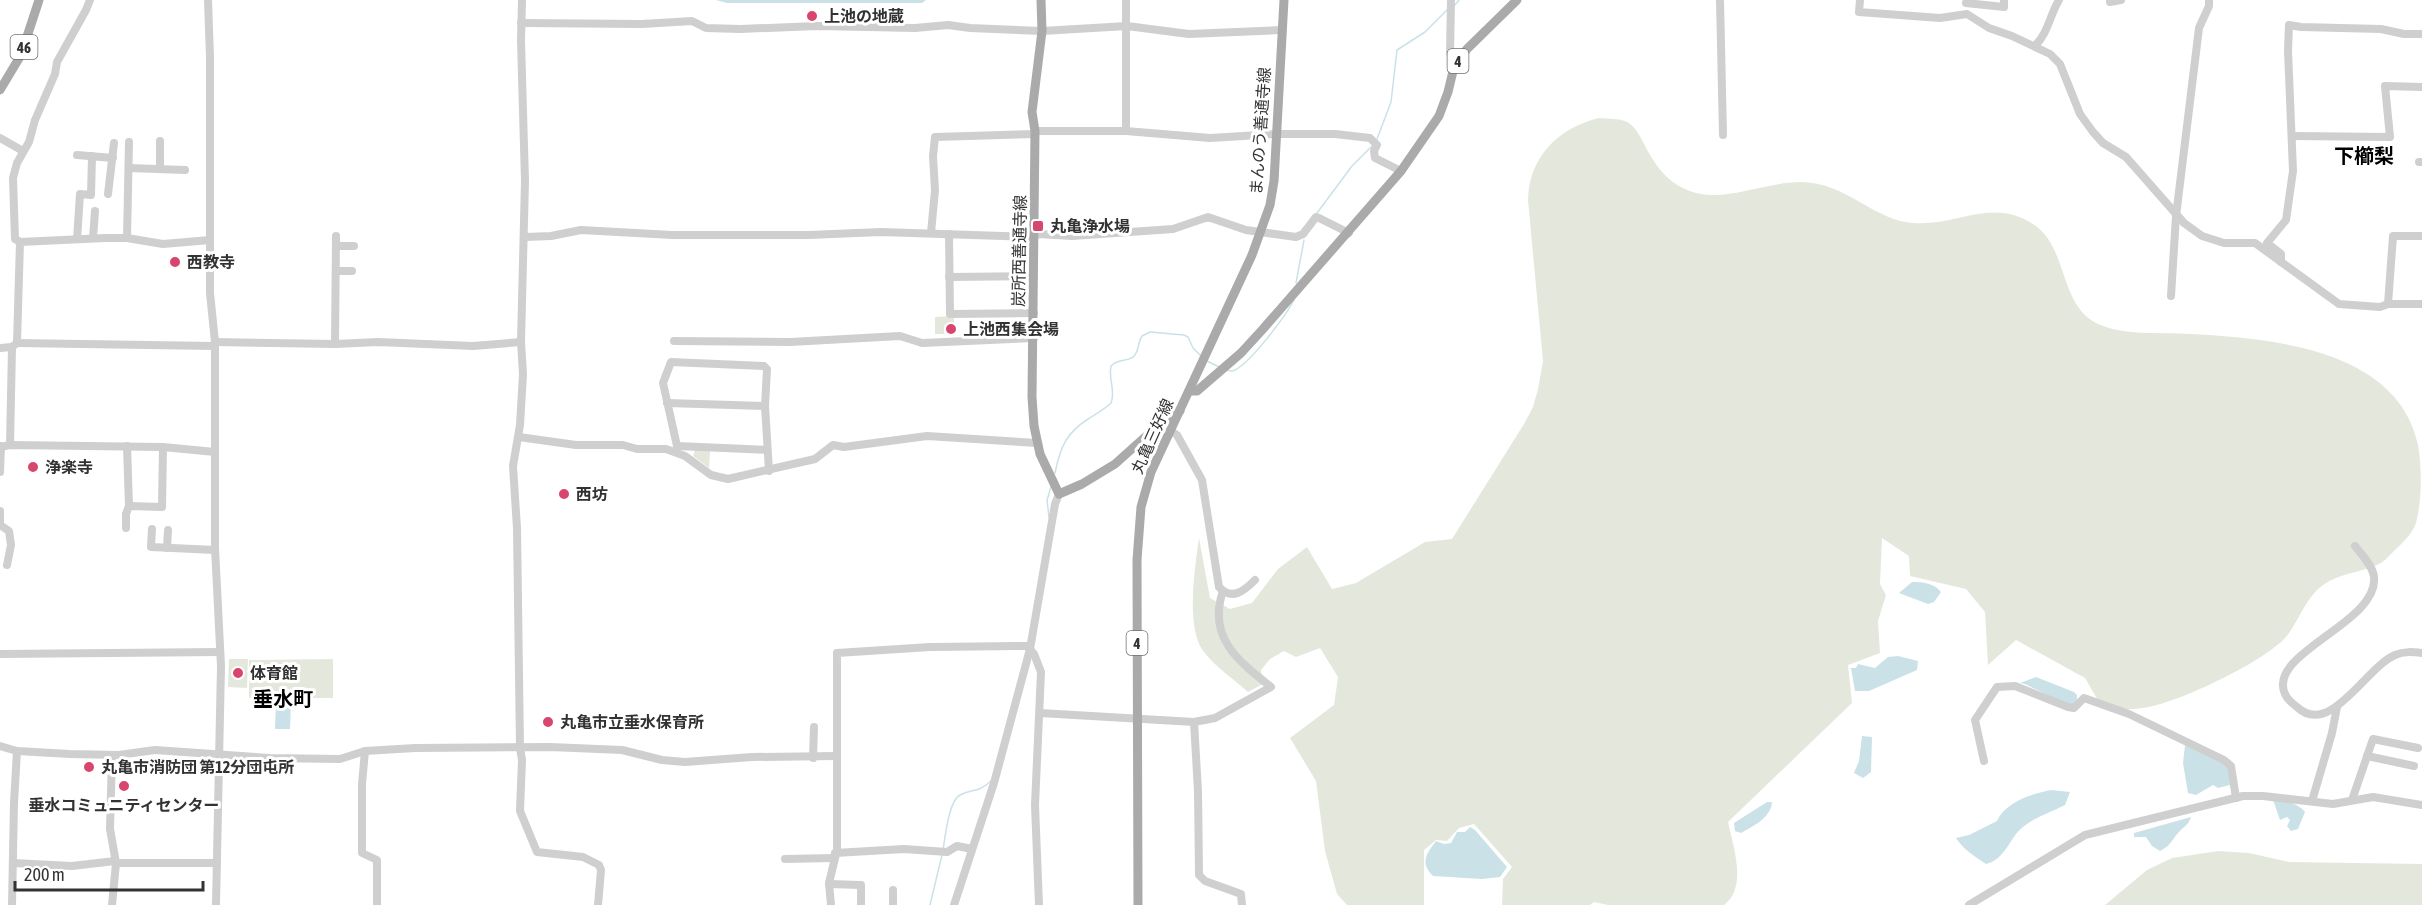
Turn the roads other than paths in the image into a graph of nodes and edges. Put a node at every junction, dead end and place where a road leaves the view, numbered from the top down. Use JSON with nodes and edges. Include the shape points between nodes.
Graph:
{"nodes":[{"id":1,"x":39,"y":0,"type":"edge"},
{"id":2,"x":90,"y":0,"type":"edge"},
{"id":3,"x":208,"y":0,"type":"edge"},
{"id":4,"x":522,"y":0,"type":"edge"},
{"id":5,"x":1041,"y":0,"type":"edge"},
{"id":6,"x":1126,"y":0,"type":"edge"},
{"id":7,"x":1284,"y":0,"type":"edge"},
{"id":8,"x":1517,"y":0,"type":"edge"},
{"id":9,"x":1720,"y":0,"type":"edge"},
{"id":10,"x":1860,"y":0,"type":"edge"},
{"id":11,"x":2004,"y":0,"type":"edge"},
{"id":12,"x":2059,"y":0,"type":"edge"},
{"id":13,"x":2120,"y":0,"type":"edge"},
{"id":14,"x":2209,"y":0,"type":"edge"},
{"id":15,"x":1451,"y":1,"type":"edge"},
{"id":16,"x":1966,"y":2,"type":"edge"},
{"id":17,"x":2110,"y":2,"type":"dead end"},
{"id":18,"x":1967,"y":14,"type":"junction"},
{"id":19,"x":521,"y":23,"type":"junction"},
{"id":20,"x":1127,"y":26,"type":"junction"},
{"id":21,"x":1282,"y":30,"type":"junction"},
{"id":22,"x":1042,"y":31,"type":"junction"},
{"id":23,"x":2422,"y":34,"type":"edge"},
{"id":24,"x":2035,"y":46,"type":"junction"},
{"id":25,"x":1454,"y":67,"type":"junction"},
{"id":26,"x":2422,"y":87,"type":"edge"},
{"id":27,"x":0,"y":90,"type":"edge"},
{"id":28,"x":1126,"y":131,"type":"junction"},
{"id":29,"x":1035,"y":132,"type":"junction"},
{"id":30,"x":1276,"y":134,"type":"junction"},
{"id":31,"x":1723,"y":135,"type":"dead end"},
{"id":32,"x":2292,"y":136,"type":"junction"},
{"id":33,"x":0,"y":138,"type":"edge"},
{"id":34,"x":160,"y":141,"type":"dead end"},
{"id":35,"x":129,"y":142,"type":"dead end"},
{"id":36,"x":114,"y":143,"type":"dead end"},
{"id":37,"x":23,"y":151,"type":"junction"},
{"id":38,"x":76,"y":155,"type":"dead end"},
{"id":39,"x":92,"y":156,"type":"junction"},
{"id":40,"x":112,"y":158,"type":"junction"},
{"id":41,"x":129,"y":168,"type":"junction"},
{"id":42,"x":160,"y":169,"type":"junction"},
{"id":43,"x":185,"y":170,"type":"dead end"},
{"id":44,"x":1401,"y":171,"type":"junction"},
{"id":45,"x":108,"y":194,"type":"dead end"},
{"id":46,"x":95,"y":211,"type":"dead end"},
{"id":47,"x":2176,"y":216,"type":"junction"},
{"id":48,"x":1262,"y":231,"type":"junction"},
{"id":49,"x":931,"y":233,"type":"junction"},
{"id":50,"x":1349,"y":233,"type":"junction"},
{"id":51,"x":949,"y":234,"type":"junction"},
{"id":52,"x":336,"y":236,"type":"dead end"},
{"id":53,"x":2422,"y":236,"type":"edge"},
{"id":54,"x":525,"y":237,"type":"junction"},
{"id":55,"x":1034,"y":237,"type":"junction"},
{"id":56,"x":93,"y":238,"type":"junction"},
{"id":57,"x":127,"y":238,"type":"junction"},
{"id":58,"x":77,"y":239,"type":"junction"},
{"id":59,"x":210,"y":240,"type":"junction"},
{"id":60,"x":20,"y":242,"type":"junction"},
{"id":61,"x":336,"y":246,"type":"junction"},
{"id":62,"x":354,"y":246,"type":"dead end"},
{"id":63,"x":2282,"y":262,"type":"junction"},
{"id":64,"x":336,"y":271,"type":"junction"},
{"id":65,"x":352,"y":271,"type":"dead end"},
{"id":66,"x":1034,"y":276,"type":"junction"},
{"id":67,"x":949,"y":277,"type":"junction"},
{"id":68,"x":2170,"y":296,"type":"dead end"},
{"id":69,"x":2388,"y":304,"type":"junction"},
{"id":70,"x":2422,"y":304,"type":"edge"},
{"id":71,"x":1034,"y":313,"type":"junction"},
{"id":72,"x":1034,"y":338,"type":"junction"},
{"id":73,"x":674,"y":341,"type":"dead end"},
{"id":74,"x":521,"y":342,"type":"junction"},
{"id":75,"x":214,"y":344,"type":"junction"},
{"id":76,"x":335,"y":344,"type":"junction"},
{"id":77,"x":14,"y":345,"type":"junction"},
{"id":78,"x":0,"y":348,"type":"edge"},
{"id":79,"x":1189,"y":391,"type":"junction"},
{"id":80,"x":667,"y":403,"type":"junction"},
{"id":81,"x":765,"y":406,"type":"junction"},
{"id":82,"x":1180,"y":411,"type":"junction"},
{"id":83,"x":1171,"y":431,"type":"junction"},
{"id":84,"x":519,"y":437,"type":"junction"},
{"id":85,"x":1037,"y":443,"type":"junction"},
{"id":86,"x":10,"y":445,"type":"junction"},
{"id":87,"x":127,"y":446,"type":"junction"},
{"id":88,"x":0,"y":447,"type":"edge"},
{"id":89,"x":164,"y":447,"type":"junction"},
{"id":90,"x":676,"y":449,"type":"junction"},
{"id":91,"x":767,"y":450,"type":"junction"},
{"id":92,"x":215,"y":452,"type":"junction"},
{"id":93,"x":769,"y":471,"type":"junction"},
{"id":94,"x":0,"y":472,"type":"edge"},
{"id":95,"x":1059,"y":494,"type":"junction"},
{"id":96,"x":129,"y":506,"type":"junction"},
{"id":97,"x":0,"y":511,"type":"edge"},
{"id":98,"x":126,"y":528,"type":"dead end"},
{"id":99,"x":152,"y":529,"type":"dead end"},
{"id":100,"x":168,"y":530,"type":"dead end"},
{"id":101,"x":2355,"y":546,"type":"dead end"},
{"id":102,"x":167,"y":548,"type":"junction"},
{"id":103,"x":215,"y":550,"type":"junction"},
{"id":104,"x":7,"y":565,"type":"dead end"},
{"id":105,"x":1255,"y":580,"type":"dead end"},
{"id":106,"x":1223,"y":591,"type":"junction"},
{"id":107,"x":1028,"y":647,"type":"junction"},
{"id":108,"x":220,"y":652,"type":"junction"},
{"id":109,"x":2422,"y":653,"type":"edge"},
{"id":110,"x":0,"y":654,"type":"edge"},
{"id":111,"x":2337,"y":707,"type":"junction"},
{"id":112,"x":1040,"y":713,"type":"junction"},
{"id":113,"x":1138,"y":719,"type":"junction"},
{"id":114,"x":1194,"y":722,"type":"junction"},
{"id":115,"x":814,"y":727,"type":"dead end"},
{"id":116,"x":0,"y":746,"type":"edge"},
{"id":117,"x":520,"y":748,"type":"junction"},
{"id":118,"x":2418,"y":748,"type":"dead end"},
{"id":119,"x":17,"y":751,"type":"junction"},
{"id":120,"x":365,"y":751,"type":"junction"},
{"id":121,"x":112,"y":755,"type":"junction"},
{"id":122,"x":218,"y":756,"type":"junction"},
{"id":123,"x":837,"y":756,"type":"junction"},
{"id":124,"x":2367,"y":756,"type":"junction"},
{"id":125,"x":813,"y":758,"type":"junction"},
{"id":126,"x":1984,"y":761,"type":"dead end"},
{"id":127,"x":2414,"y":766,"type":"dead end"},
{"id":128,"x":2236,"y":798,"type":"junction"},
{"id":129,"x":2352,"y":800,"type":"junction"},
{"id":130,"x":2312,"y":801,"type":"junction"},
{"id":131,"x":2422,"y":805,"type":"edge"},
{"id":132,"x":972,"y":849,"type":"junction"},
{"id":133,"x":835,"y":856,"type":"junction"},
{"id":134,"x":785,"y":859,"type":"dead end"},
{"id":135,"x":116,"y":862,"type":"junction"},
{"id":136,"x":13,"y":863,"type":"junction"},
{"id":137,"x":217,"y":864,"type":"junction"},
{"id":138,"x":829,"y":884,"type":"junction"},
{"id":139,"x":893,"y":890,"type":"dead end"},
{"id":140,"x":12,"y":905,"type":"edge"},
{"id":141,"x":112,"y":905,"type":"edge"},
{"id":142,"x":216,"y":905,"type":"edge"},
{"id":143,"x":377,"y":905,"type":"edge"},
{"id":144,"x":598,"y":905,"type":"edge"},
{"id":145,"x":831,"y":905,"type":"edge"},
{"id":146,"x":861,"y":905,"type":"edge"},
{"id":147,"x":892,"y":905,"type":"edge"},
{"id":148,"x":954,"y":905,"type":"edge"},
{"id":149,"x":1039,"y":905,"type":"edge"},
{"id":150,"x":1138,"y":905,"type":"edge"},
{"id":151,"x":1242,"y":905,"type":"edge"},
{"id":152,"x":1968,"y":905,"type":"edge"}],
"edges":[{"from":1,"to":27,"type":"main road","number":"46","via":[[21,55]]},
{"from":2,"to":37,"type":"street","via":[[57,62]]},
{"from":3,"to":59,"type":"street"},
{"from":4,"to":19,"type":"street"},
{"from":5,"to":22,"type":"main road","name":"炭所西善通寺線"},
{"from":6,"to":20,"type":"street"},
{"from":7,"to":21,"type":"main road","name":"まんのう善通寺線"},
{"from":8,"to":25,"type":"main road","name":"丸亀三好線","number":"4"},
{"from":9,"to":31,"type":"street"},
{"from":10,"to":18,"type":"street","via":[[1859,12],[1940,18]]},
{"from":11,"to":16,"type":"street","via":[[2004,7]]},
{"from":12,"to":24,"type":"street","via":[[2048,31]]},
{"from":13,"to":17,"type":"street"},
{"from":14,"to":47,"type":"street","via":[[2199,28]]},
{"from":15,"to":25,"type":"street","via":[[1450,54]]},
{"from":16,"to":18,"type":"street"},
{"from":18,"to":24,"type":"street","via":[[1989,28]]},
{"from":19,"to":22,"type":"street","via":[[692,21],[706,28],[740,29],[948,25]]},
{"from":19,"to":54,"type":"street"},
{"from":20,"to":21,"type":"street","via":[[1189,34]]},
{"from":20,"to":22,"type":"street"},
{"from":20,"to":28,"type":"street"},
{"from":21,"to":30,"type":"main road","name":"まんのう善通寺線"},
{"from":22,"to":29,"type":"main road","name":"炭所西善通寺線","via":[[1032,112]]},
{"from":23,"to":32,"type":"street","via":[[2289,25]]},
{"from":24,"to":47,"type":"street","via":[[2060,64],[2080,114],[2093,132],[2126,157]]},
{"from":25,"to":44,"type":"main road","name":"丸亀三好線","number":"4","via":[[1439,116]]},
{"from":26,"to":32,"type":"street","via":[[2385,86],[2390,137]]},
{"from":28,"to":29,"type":"street"},
{"from":28,"to":30,"type":"street","via":[[1210,138]]},
{"from":29,"to":49,"type":"street","via":[[935,136]]},
{"from":29,"to":55,"type":"main road","name":"炭所西善通寺線"},
{"from":30,"to":44,"type":"street","via":[[1370,138],[1377,145],[1375,158]]},
{"from":30,"to":48,"type":"main road","name":"まんのう善通寺線","via":[[1274,180]]},
{"from":32,"to":63,"type":"street","via":[[2293,171],[2286,220],[2267,243],[2281,254]]},
{"from":33,"to":37,"type":"street"},
{"from":34,"to":42,"type":"street"},
{"from":35,"to":41,"type":"street"},
{"from":36,"to":40,"type":"street"},
{"from":37,"to":60,"type":"street","via":[[13,178],[15,239]]},
{"from":38,"to":39,"type":"street"},
{"from":39,"to":40,"type":"street"},
{"from":39,"to":58,"type":"street","via":[[91,195],[80,194]]},
{"from":40,"to":45,"type":"street"},
{"from":41,"to":42,"type":"street"},
{"from":41,"to":57,"type":"street"},
{"from":42,"to":43,"type":"street"},
{"from":44,"to":50,"type":"main road","name":"丸亀三好線","number":"4"},
{"from":46,"to":56,"type":"street"},
{"from":47,"to":63,"type":"street","via":[[2202,236],[2224,243],[2255,243]]},
{"from":47,"to":68,"type":"street"},
{"from":48,"to":50,"type":"street","via":[[1296,237],[1316,218]]},
{"from":48,"to":55,"type":"street","via":[[1230,226],[1208,217],[1173,229]]},
{"from":48,"to":79,"type":"main road","name":"まんのう善通寺線"},
{"from":49,"to":51,"type":"street"},
{"from":49,"to":54,"type":"street","via":[[672,235],[581,230]]},
{"from":50,"to":79,"type":"main road","name":"丸亀三好線","number":"4","via":[[1241,353],[1197,391]]},
{"from":51,"to":55,"type":"street"},
{"from":51,"to":67,"type":"street"},
{"from":52,"to":61,"type":"street"},
{"from":53,"to":69,"type":"street","via":[[2393,236]]},
{"from":54,"to":74,"type":"street"},
{"from":55,"to":66,"type":"main road","name":"炭所西善通寺線"},
{"from":56,"to":57,"type":"street"},
{"from":56,"to":58,"type":"street"},
{"from":57,"to":59,"type":"street","via":[[163,244]]},
{"from":58,"to":60,"type":"street"},
{"from":59,"to":75,"type":"street"},
{"from":60,"to":77,"type":"street"},
{"from":61,"to":62,"type":"street"},
{"from":61,"to":64,"type":"street"},
{"from":63,"to":69,"type":"street","via":[[2339,304]]},
{"from":64,"to":65,"type":"street"},
{"from":64,"to":76,"type":"street","via":[[340,311]]},
{"from":66,"to":67,"type":"street"},
{"from":66,"to":71,"type":"main road","name":"炭所西善通寺線"},
{"from":67,"to":71,"type":"street","via":[[950,314]]},
{"from":69,"to":70,"type":"street"},
{"from":71,"to":72,"type":"main road","name":"炭所西善通寺線"},
{"from":72,"to":73,"type":"street","via":[[922,343],[900,336],[790,342]]},
{"from":72,"to":85,"type":"main road","name":"炭所西善通寺線","via":[[1032,397]]},
{"from":74,"to":76,"type":"street","via":[[473,346]]},
{"from":74,"to":84,"type":"street"},
{"from":75,"to":76,"type":"street"},
{"from":75,"to":77,"type":"street"},
{"from":75,"to":92,"type":"street"},
{"from":77,"to":78,"type":"street"},
{"from":77,"to":86,"type":"street"},
{"from":79,"to":82,"type":"main road","name":"丸亀三好線","number":"4"},
{"from":80,"to":81,"type":"street"},
{"from":80,"to":81,"type":"street","via":[[663,383],[671,362],[764,366]]},
{"from":80,"to":90,"type":"street"},
{"from":81,"to":91,"type":"street"},
{"from":82,"to":83,"type":"main road","name":"丸亀三好線","number":"4"},
{"from":82,"to":95,"type":"main road","via":[[1172,413],[1116,464]]},
{"from":83,"to":106,"type":"street","via":[[1202,480],[1217,582]]},
{"from":83,"to":113,"type":"main road","name":"丸亀三好線","number":"4","via":[[1146,488],[1138,530]]},
{"from":84,"to":90,"type":"street","via":[[576,445]]},
{"from":84,"to":117,"type":"street","via":[[513,466]]},
{"from":85,"to":93,"type":"street","via":[[927,436],[844,447],[833,445],[815,459]]},
{"from":85,"to":95,"type":"main road","name":"炭所西善通寺線"},
{"from":86,"to":87,"type":"street"},
{"from":86,"to":88,"type":"street"},
{"from":87,"to":89,"type":"street"},
{"from":87,"to":96,"type":"street"},
{"from":88,"to":94,"type":"street"},
{"from":89,"to":92,"type":"street"},
{"from":89,"to":96,"type":"street","via":[[162,507]]},
{"from":90,"to":91,"type":"street"},
{"from":90,"to":93,"type":"street","via":[[719,478]]},
{"from":91,"to":93,"type":"street"},
{"from":92,"to":103,"type":"street"},
{"from":95,"to":107,"type":"street"},
{"from":96,"to":98,"type":"street"},
{"from":97,"to":104,"type":"street","via":[[0,525],[9,531]]},
{"from":99,"to":102,"type":"street","via":[[151,547]]},
{"from":100,"to":102,"type":"street"},
{"from":101,"to":111,"type":"street","via":[[2374,576],[2368,599],[2331,634],[2291,663],[2282,682],[2285,694],[2304,714],[2325,715]]},
{"from":102,"to":103,"type":"street"},
{"from":103,"to":108,"type":"street"},
{"from":105,"to":106,"type":"street","via":[[1242,593]]},
{"from":106,"to":114,"type":"street","via":[[1218,616],[1223,639],[1271,687],[1215,718]]},
{"from":107,"to":112,"type":"street","via":[[1041,672]]},
{"from":107,"to":123,"type":"street","via":[[837,652]]},
{"from":107,"to":132,"type":"street","via":[[994,783]]},
{"from":108,"to":110,"type":"street"},
{"from":108,"to":122,"type":"street"},
{"from":109,"to":111,"type":"street","via":[[2406,651],[2394,655]]},
{"from":111,"to":130,"type":"street"},
{"from":112,"to":113,"type":"street"},
{"from":112,"to":149,"type":"street","via":[[1035,805]]},
{"from":113,"to":114,"type":"street"},
{"from":113,"to":150,"type":"main road","name":"丸亀三好線","number":"4"},
{"from":114,"to":151,"type":"street","via":[[1199,875],[1204,881],[1241,894]]},
{"from":115,"to":125,"type":"street"},
{"from":116,"to":119,"type":"street"},
{"from":117,"to":120,"type":"street"},
{"from":117,"to":125,"type":"street","via":[[622,750],[685,762]]},
{"from":117,"to":144,"type":"street","via":[[520,811],[537,852],[583,857],[599,865]]},
{"from":118,"to":124,"type":"street","via":[[2373,739]]},
{"from":119,"to":121,"type":"street"},
{"from":119,"to":136,"type":"street"},
{"from":120,"to":122,"type":"street","via":[[340,759]]},
{"from":120,"to":143,"type":"street","via":[[362,853],[377,860]]},
{"from":121,"to":122,"type":"street","via":[[155,750]]},
{"from":121,"to":135,"type":"street","via":[[111,829]]},
{"from":122,"to":137,"type":"street"},
{"from":123,"to":125,"type":"street"},
{"from":123,"to":133,"type":"street"},
{"from":124,"to":127,"type":"street"},
{"from":124,"to":129,"type":"street"},
{"from":126,"to":128,"type":"street","via":[[1975,720],[1997,687],[2009,685],[2068,707],[2074,708],[2084,698],[2129,714],[2224,760],[2230,766]]},
{"from":128,"to":130,"type":"street","via":[[2263,796]]},
{"from":128,"to":152,"type":"street","via":[[2085,835]]},
{"from":129,"to":130,"type":"street","via":[[2333,804]]},
{"from":129,"to":131,"type":"street","via":[[2373,797]]},
{"from":132,"to":133,"type":"street","via":[[957,846],[947,852],[904,849]]},
{"from":132,"to":148,"type":"street"},
{"from":133,"to":134,"type":"street"},
{"from":133,"to":138,"type":"street"},
{"from":135,"to":136,"type":"street","via":[[72,866]]},
{"from":135,"to":137,"type":"street"},
{"from":135,"to":141,"type":"street"},
{"from":136,"to":140,"type":"street"},
{"from":137,"to":142,"type":"street"},
{"from":138,"to":145,"type":"street"},
{"from":138,"to":146,"type":"street","via":[[861,885]]},
{"from":139,"to":147,"type":"street"}]}
